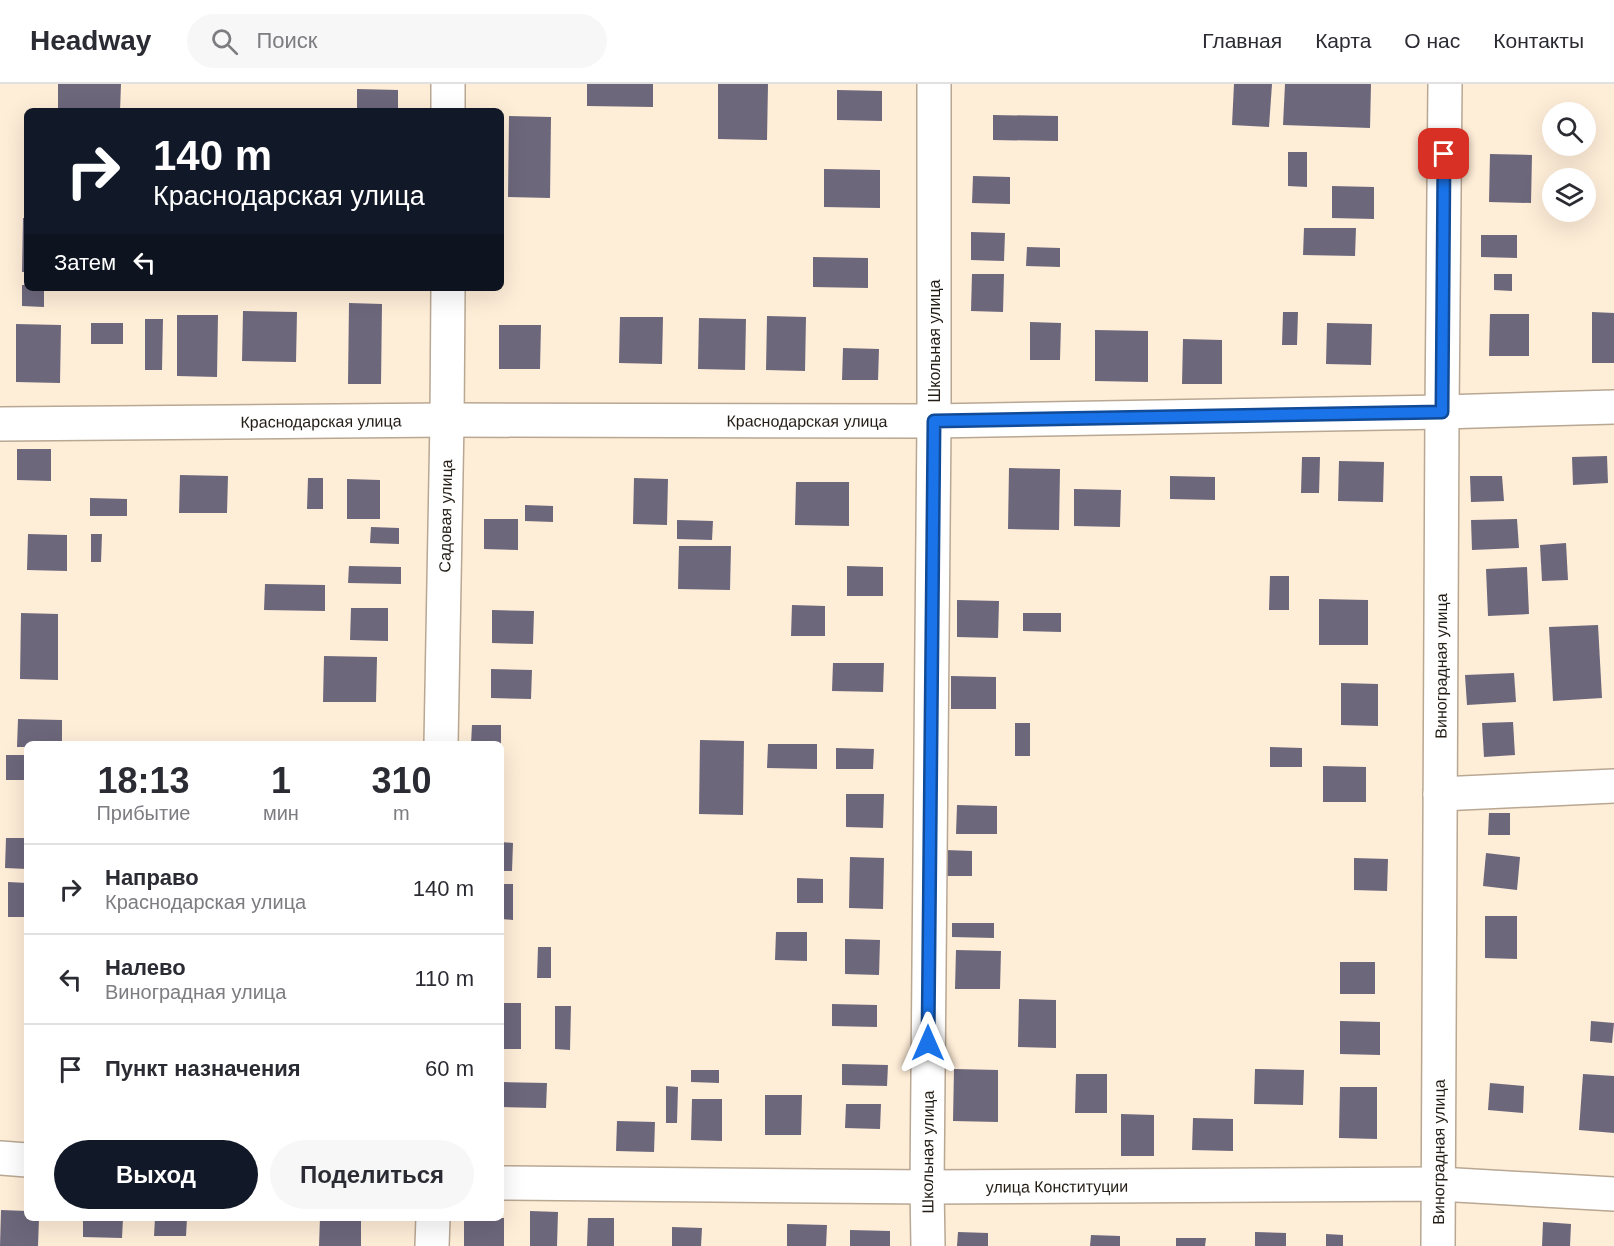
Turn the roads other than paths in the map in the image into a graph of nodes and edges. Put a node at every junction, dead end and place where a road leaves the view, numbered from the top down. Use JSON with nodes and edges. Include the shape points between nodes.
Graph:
{"nodes":[{"id":1,"x":448,"y":84,"type":"edge"},
{"id":2,"x":934,"y":84,"type":"edge"},
{"id":3,"x":1445,"y":84,"type":"edge"},
{"id":4,"x":448,"y":108,"type":"edge"},
{"id":5,"x":448,"y":291,"type":"edge"},
{"id":6,"x":1614,"y":407,"type":"edge"},
{"id":7,"x":1442,"y":412,"type":"junction"},
{"id":8,"x":447,"y":420,"type":"junction"},
{"id":9,"x":934,"y":421,"type":"junction"},
{"id":10,"x":0,"y":424,"type":"edge"},
{"id":11,"x":441,"y":741,"type":"edge"},
{"id":12,"x":1614,"y":786,"type":"edge"},
{"id":13,"x":1440,"y":795,"type":"junction"},
{"id":14,"x":0,"y":1158,"type":"edge"},
{"id":15,"x":24,"y":1160,"type":"edge"},
{"id":16,"x":504,"y":1183,"type":"edge"},
{"id":17,"x":1439,"y":1184,"type":"junction"},
{"id":18,"x":927,"y":1187,"type":"junction"},
{"id":19,"x":1614,"y":1194,"type":"edge"},
{"id":20,"x":433,"y":1221,"type":"edge"},
{"id":21,"x":432,"y":1246,"type":"edge"},
{"id":22,"x":928,"y":1246,"type":"edge"},
{"id":23,"x":1438,"y":1246,"type":"edge"}],
"edges":[{"from":1,"to":4,"type":"street"},
{"from":2,"to":9,"type":"street","name":"Школьная улица"},
{"from":3,"to":7,"type":"street","name":"Виноградная улица"},
{"from":5,"to":8,"type":"street","name":"Садовая улица"},
{"from":6,"to":7,"type":"street","name":"Краснодарская улица"},
{"from":7,"to":9,"type":"street","name":"Краснодарская улица"},
{"from":7,"to":13,"type":"street","name":"Виноградная улица"},
{"from":8,"to":9,"type":"street","name":"Краснодарская улица"},
{"from":8,"to":10,"type":"street","name":"Краснодарская улица"},
{"from":8,"to":11,"type":"street","name":"Садовая улица"},
{"from":9,"to":18,"type":"street","name":"Школьная улица"},
{"from":12,"to":13,"type":"street"},
{"from":13,"to":17,"type":"street","name":"Виноградная улица"},
{"from":14,"to":15,"type":"street"},
{"from":16,"to":18,"type":"street","name":"улица Конституции"},
{"from":17,"to":18,"type":"street","name":"улица Конституции"},
{"from":17,"to":19,"type":"street","name":"улица Конституции"},
{"from":17,"to":23,"type":"street","name":"Виноградная улица"},
{"from":18,"to":22,"type":"street","name":"Школьная улица"},
{"from":20,"to":21,"type":"street"}]}
